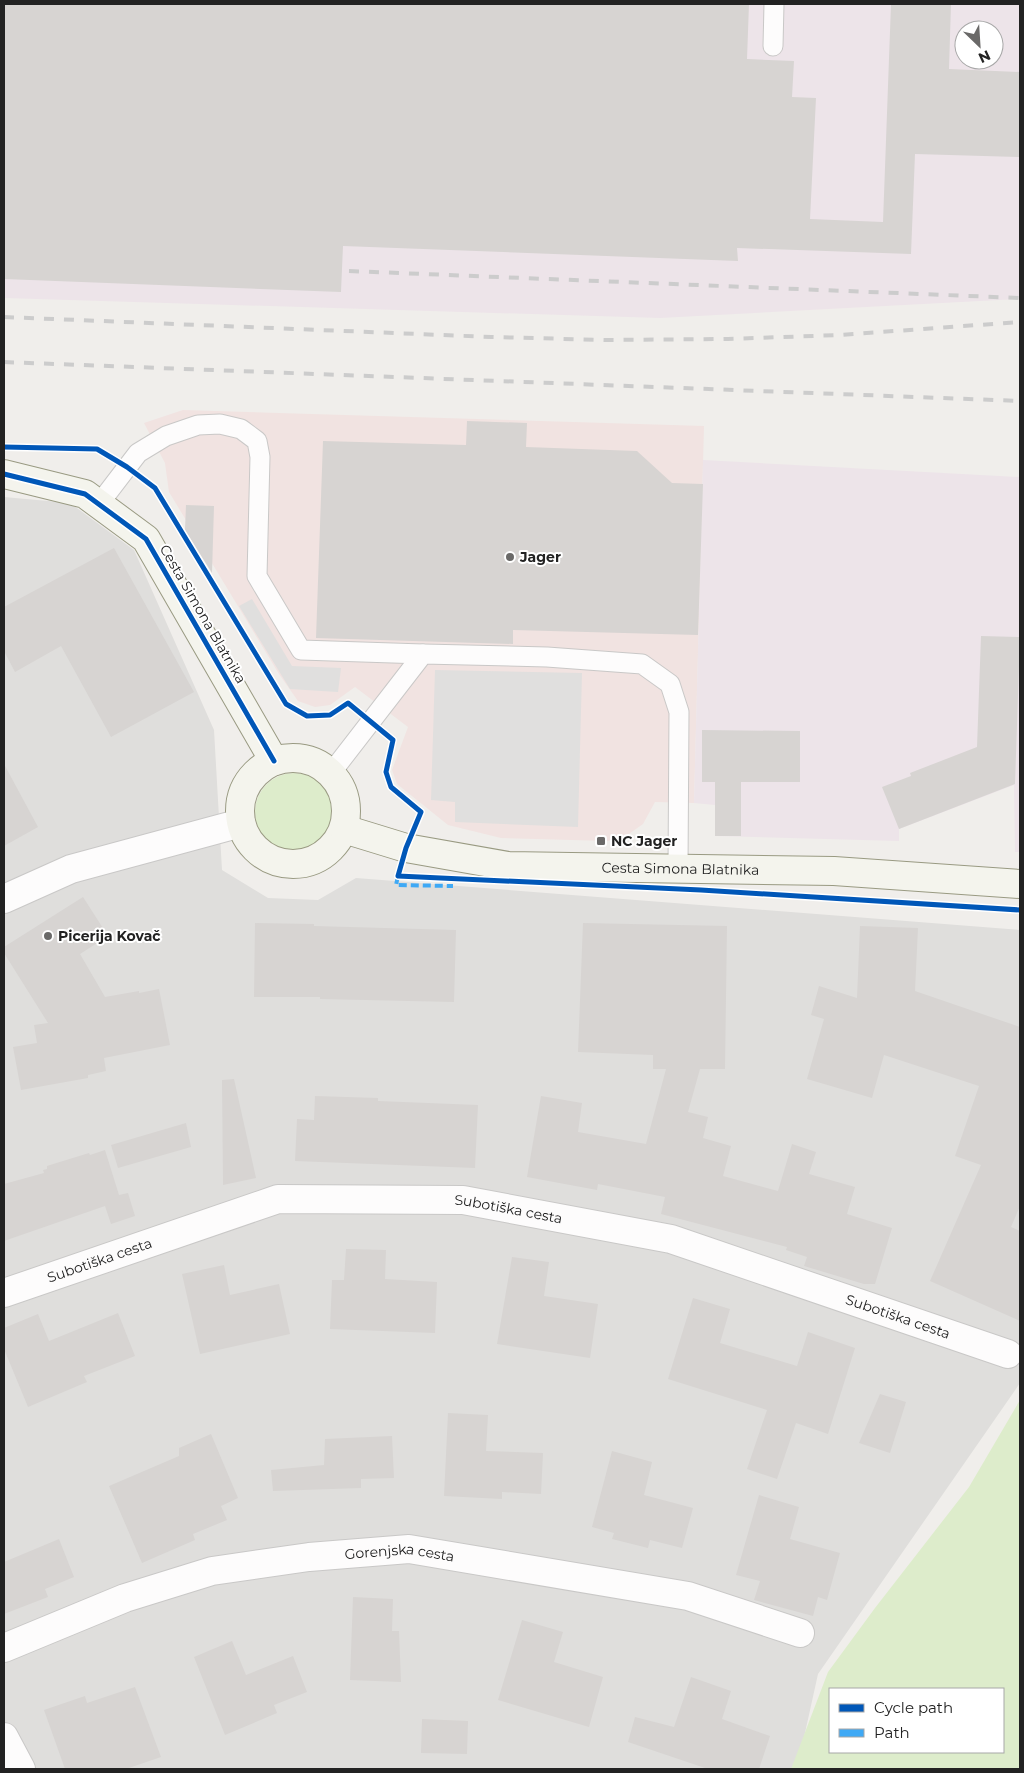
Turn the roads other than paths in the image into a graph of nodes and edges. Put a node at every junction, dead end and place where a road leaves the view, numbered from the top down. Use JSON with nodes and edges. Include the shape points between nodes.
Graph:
{"nodes":[{"id":1,"x":774,"y":4,"type":"edge"},
{"id":2,"x":773,"y":46,"type":"dead end"},
{"id":3,"x":4,"y":474,"type":"edge"},
{"id":4,"x":99,"y":504,"type":"junction"},
{"id":5,"x":423,"y":654,"type":"junction"},
{"id":6,"x":274,"y":762,"type":"junction"},
{"id":7,"x":331,"y":773,"type":"junction"},
{"id":8,"x":241,"y":823,"type":"junction"},
{"id":9,"x":344,"y":829,"type":"junction"},
{"id":10,"x":678,"y":869,"type":"junction"},
{"id":11,"x":1020,"y":884,"type":"edge"},
{"id":12,"x":4,"y":899,"type":"edge"},
{"id":13,"x":4,"y":1293,"type":"edge"},
{"id":14,"x":1008,"y":1354,"type":"dead end"},
{"id":15,"x":800,"y":1633,"type":"dead end"},
{"id":16,"x":4,"y":1648,"type":"edge"},
{"id":17,"x":4,"y":1736,"type":"edge"},
{"id":18,"x":21,"y":1769,"type":"edge"}],
"edges":[{"from":1,"to":2,"type":"lane"},
{"from":3,"to":4,"type":"street","name":"Cesta Simona Blatnika","via":[[86,494]]},
{"from":4,"to":5,"type":"lane","via":[[138,453],[166,436],[198,425],[220,424],[241,429],[257,441],[260,456],[257,576],[301,650]]},
{"from":4,"to":6,"type":"street","name":"Cesta Simona Blatnika","via":[[146,540]]},
{"from":5,"to":7,"type":"lane"},
{"from":5,"to":10,"type":"lane","via":[[547,657],[642,664],[670,684],[679,712]]},
{"from":6,"to":7,"type":"street","via":[[294,758],[314,762]]},
{"from":6,"to":8,"type":"street","via":[[258,772],[246,786],[240,804]]},
{"from":7,"to":9,"type":"street","via":[[346,802]]},
{"from":8,"to":9,"type":"street","via":[[251,844],[268,859],[290,865],[313,861],[332,849]]},
{"from":8,"to":12,"type":"street","via":[[71,869]]},
{"from":9,"to":10,"type":"street","name":"Cesta Simona Blatnika","via":[[406,848],[508,866]]},
{"from":10,"to":11,"type":"street","name":"Cesta Simona Blatnika","via":[[834,871]]},
{"from":13,"to":14,"type":"street","name":"Subotiška cesta","via":[[278,1199],[463,1200],[671,1239]]},
{"from":15,"to":16,"type":"street","name":"Gorenjska cesta","via":[[688,1596],[409,1548],[309,1557],[212,1571],[125,1598]]},
{"from":17,"to":18,"type":"street"}]}
